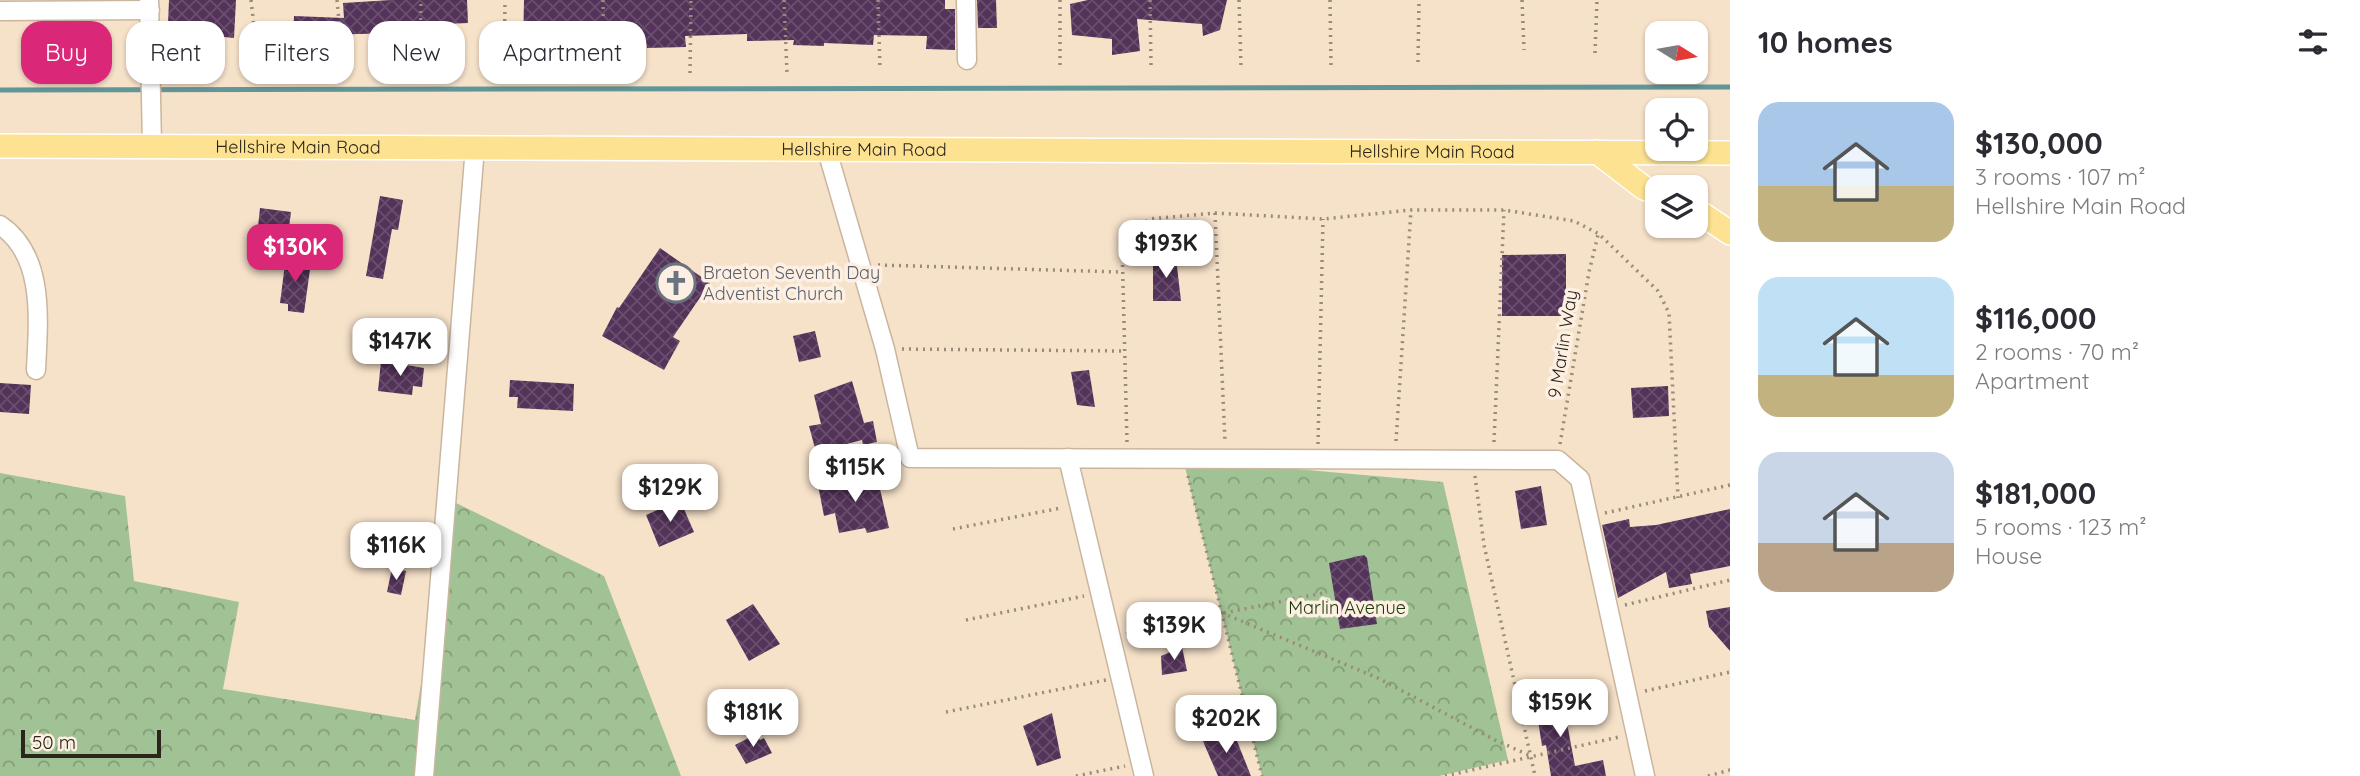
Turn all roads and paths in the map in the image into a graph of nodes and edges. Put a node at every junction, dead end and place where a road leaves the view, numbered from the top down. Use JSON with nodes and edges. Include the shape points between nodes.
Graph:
{"nodes":[{"id":1,"x":251,"y":0,"type":"edge"},
{"id":2,"x":337,"y":0,"type":"edge"},
{"id":3,"x":421,"y":0,"type":"edge"},
{"id":4,"x":505,"y":0,"type":"edge"},
{"id":5,"x":603,"y":0,"type":"edge"},
{"id":6,"x":691,"y":0,"type":"edge"},
{"id":7,"x":784,"y":0,"type":"edge"},
{"id":8,"x":878,"y":0,"type":"edge"},
{"id":9,"x":966,"y":0,"type":"edge"},
{"id":10,"x":1060,"y":0,"type":"edge"},
{"id":11,"x":1150,"y":0,"type":"edge"},
{"id":12,"x":1239,"y":0,"type":"edge"},
{"id":13,"x":1330,"y":0,"type":"edge"},
{"id":14,"x":1419,"y":0,"type":"edge"},
{"id":15,"x":1522,"y":0,"type":"edge"},
{"id":16,"x":1597,"y":0,"type":"edge"},
{"id":17,"x":150,"y":5,"type":"edge"},
{"id":18,"x":0,"y":11,"type":"edge"},
{"id":19,"x":253,"y":21,"type":"edge"},
{"id":20,"x":339,"y":21,"type":"edge"},
{"id":21,"x":421,"y":21,"type":"edge"},
{"id":22,"x":505,"y":21,"type":"edge"},
{"id":23,"x":603,"y":21,"type":"edge"},
{"id":24,"x":1524,"y":50,"type":"dead end"},
{"id":25,"x":1595,"y":53,"type":"dead end"},
{"id":26,"x":967,"y":60,"type":"dead end"},
{"id":27,"x":1418,"y":62,"type":"dead end"},
{"id":28,"x":1060,"y":65,"type":"dead end"},
{"id":29,"x":1331,"y":65,"type":"dead end"},
{"id":30,"x":1152,"y":66,"type":"dead end"},
{"id":31,"x":1241,"y":67,"type":"dead end"},
{"id":32,"x":880,"y":70,"type":"dead end"},
{"id":33,"x":690,"y":73,"type":"dead end"},
{"id":34,"x":787,"y":73,"type":"dead end"},
{"id":35,"x":151,"y":134,"type":"junction"},
{"id":36,"x":0,"y":146,"type":"edge"},
{"id":37,"x":826,"y":147,"type":"junction"},
{"id":38,"x":475,"y":148,"type":"junction"},
{"id":39,"x":1597,"y":152,"type":"junction"},
{"id":40,"x":1730,"y":153,"type":"edge"},
{"id":41,"x":1645,"y":188,"type":"edge"},
{"id":42,"x":1411,"y":209,"type":"junction"},
{"id":43,"x":1504,"y":209,"type":"junction"},
{"id":44,"x":1215,"y":213,"type":"junction"},
{"id":45,"x":1708,"y":218,"type":"edge"},
{"id":46,"x":1323,"y":219,"type":"junction"},
{"id":47,"x":0,"y":225,"type":"edge"},
{"id":48,"x":1730,"y":233,"type":"edge"},
{"id":49,"x":1599,"y":234,"type":"junction"},
{"id":50,"x":862,"y":265,"type":"junction"},
{"id":51,"x":1121,"y":272,"type":"junction"},
{"id":52,"x":886,"y":349,"type":"junction"},
{"id":53,"x":1123,"y":351,"type":"junction"},
{"id":54,"x":36,"y":370,"type":"dead end"},
{"id":55,"x":1068,"y":458,"type":"junction"},
{"id":56,"x":1128,"y":458,"type":"junction"},
{"id":57,"x":1183,"y":459,"type":"junction"},
{"id":58,"x":1226,"y":459,"type":"junction"},
{"id":59,"x":1318,"y":459,"type":"junction"},
{"id":60,"x":1473,"y":460,"type":"junction"},
{"id":61,"x":1494,"y":460,"type":"junction"},
{"id":62,"x":1558,"y":460,"type":"junction"},
{"id":63,"x":1395,"y":462,"type":"junction"},
{"id":64,"x":1730,"y":485,"type":"edge"},
{"id":65,"x":1678,"y":498,"type":"junction"},
{"id":66,"x":1079,"y":504,"type":"junction"},
{"id":67,"x":1590,"y":516,"type":"junction"},
{"id":68,"x":953,"y":529,"type":"dead end"},
{"id":69,"x":1730,"y":580,"type":"edge"},
{"id":70,"x":1098,"y":593,"type":"junction"},
{"id":71,"x":1323,"y":593,"type":"dead end"},
{"id":72,"x":1609,"y":609,"type":"junction"},
{"id":73,"x":1222,"y":613,"type":"junction"},
{"id":74,"x":966,"y":621,"type":"dead end"},
{"id":75,"x":1112,"y":637,"type":"junction"},
{"id":76,"x":1730,"y":672,"type":"edge"},
{"id":77,"x":1121,"y":677,"type":"junction"},
{"id":78,"x":1629,"y":695,"type":"junction"},
{"id":79,"x":946,"y":712,"type":"dead end"},
{"id":80,"x":1638,"y":733,"type":"junction"},
{"id":81,"x":1531,"y":755,"type":"junction"},
{"id":82,"x":1142,"y":769,"type":"edge"},
{"id":83,"x":1730,"y":771,"type":"edge"},
{"id":84,"x":424,"y":776,"type":"edge"},
{"id":85,"x":1076,"y":776,"type":"edge"},
{"id":86,"x":1262,"y":776,"type":"edge"},
{"id":87,"x":1445,"y":776,"type":"edge"},
{"id":88,"x":1535,"y":776,"type":"edge"},
{"id":89,"x":1646,"y":776,"type":"edge"},
{"id":90,"x":1708,"y":776,"type":"edge"}],
"edges":[{"from":1,"to":19,"type":"path"},
{"from":2,"to":20,"type":"path"},
{"from":3,"to":21,"type":"path"},
{"from":4,"to":22,"type":"path"},
{"from":5,"to":23,"type":"path"},
{"from":6,"to":33,"type":"path"},
{"from":7,"to":34,"type":"path"},
{"from":8,"to":32,"type":"path"},
{"from":9,"to":26,"type":"street"},
{"from":10,"to":28,"type":"path"},
{"from":11,"to":30,"type":"path"},
{"from":12,"to":31,"type":"path"},
{"from":13,"to":29,"type":"path"},
{"from":14,"to":27,"type":"path"},
{"from":15,"to":24,"type":"path"},
{"from":16,"to":25,"type":"path"},
{"from":17,"to":18,"type":"street"},
{"from":17,"to":35,"type":"street"},
{"from":35,"to":36,"type":"main road","name":"Hellshire Main Road"},
{"from":35,"to":38,"type":"main road","name":"Hellshire Main Road"},
{"from":37,"to":38,"type":"main road","name":"Hellshire Main Road"},
{"from":37,"to":39,"type":"main road","name":"Hellshire Main Road"},
{"from":37,"to":50,"type":"street"},
{"from":38,"to":84,"type":"street"},
{"from":39,"to":40,"type":"main road","name":"Hellshire Main Road"},
{"from":39,"to":41,"type":"main road"},
{"from":42,"to":43,"type":"path"},
{"from":42,"to":46,"type":"path"},
{"from":42,"to":63,"type":"path"},
{"from":43,"to":49,"type":"path","via":[[1574,221]]},
{"from":43,"to":61,"type":"path"},
{"from":44,"to":46,"type":"path"},
{"from":44,"to":51,"type":"path","via":[[1149,219],[1122,244]]},
{"from":44,"to":58,"type":"path"},
{"from":45,"to":48,"type":"main road"},
{"from":46,"to":59,"type":"path"},
{"from":47,"to":54,"type":"street","via":[[18,244],[35,285]]},
{"from":49,"to":62,"type":"path","name":"9 Marlin Way"},
{"from":49,"to":65,"type":"path","via":[[1658,291],[1669,313]]},
{"from":50,"to":51,"type":"path"},
{"from":50,"to":52,"type":"street"},
{"from":51,"to":53,"type":"path"},
{"from":52,"to":53,"type":"path"},
{"from":52,"to":55,"type":"street","via":[[910,458]]},
{"from":53,"to":56,"type":"path"},
{"from":55,"to":56,"type":"street"},
{"from":55,"to":66,"type":"street"},
{"from":56,"to":57,"type":"street"},
{"from":57,"to":58,"type":"street"},
{"from":57,"to":73,"type":"path"},
{"from":58,"to":59,"type":"street"},
{"from":59,"to":63,"type":"street"},
{"from":60,"to":61,"type":"street"},
{"from":60,"to":63,"type":"street"},
{"from":60,"to":81,"type":"path","via":[[1484,545]]},
{"from":61,"to":62,"type":"street"},
{"from":62,"to":67,"type":"street","via":[[1580,479]]},
{"from":64,"to":65,"type":"path"},
{"from":65,"to":67,"type":"path"},
{"from":66,"to":68,"type":"path"},
{"from":66,"to":70,"type":"street"},
{"from":67,"to":72,"type":"street"},
{"from":69,"to":72,"type":"path"},
{"from":70,"to":74,"type":"path"},
{"from":70,"to":75,"type":"street"},
{"from":71,"to":73,"type":"path"},
{"from":72,"to":78,"type":"street"},
{"from":73,"to":75,"type":"path"},
{"from":73,"to":81,"type":"path","via":[[1378,678]]},
{"from":73,"to":86,"type":"path"},
{"from":75,"to":77,"type":"street"},
{"from":76,"to":78,"type":"path"},
{"from":77,"to":79,"type":"path"},
{"from":77,"to":82,"type":"street"},
{"from":78,"to":80,"type":"street"},
{"from":80,"to":81,"type":"path"},
{"from":80,"to":89,"type":"street"},
{"from":81,"to":87,"type":"path"},
{"from":81,"to":88,"type":"path"},
{"from":82,"to":85,"type":"path"},
{"from":83,"to":90,"type":"path"}]}
